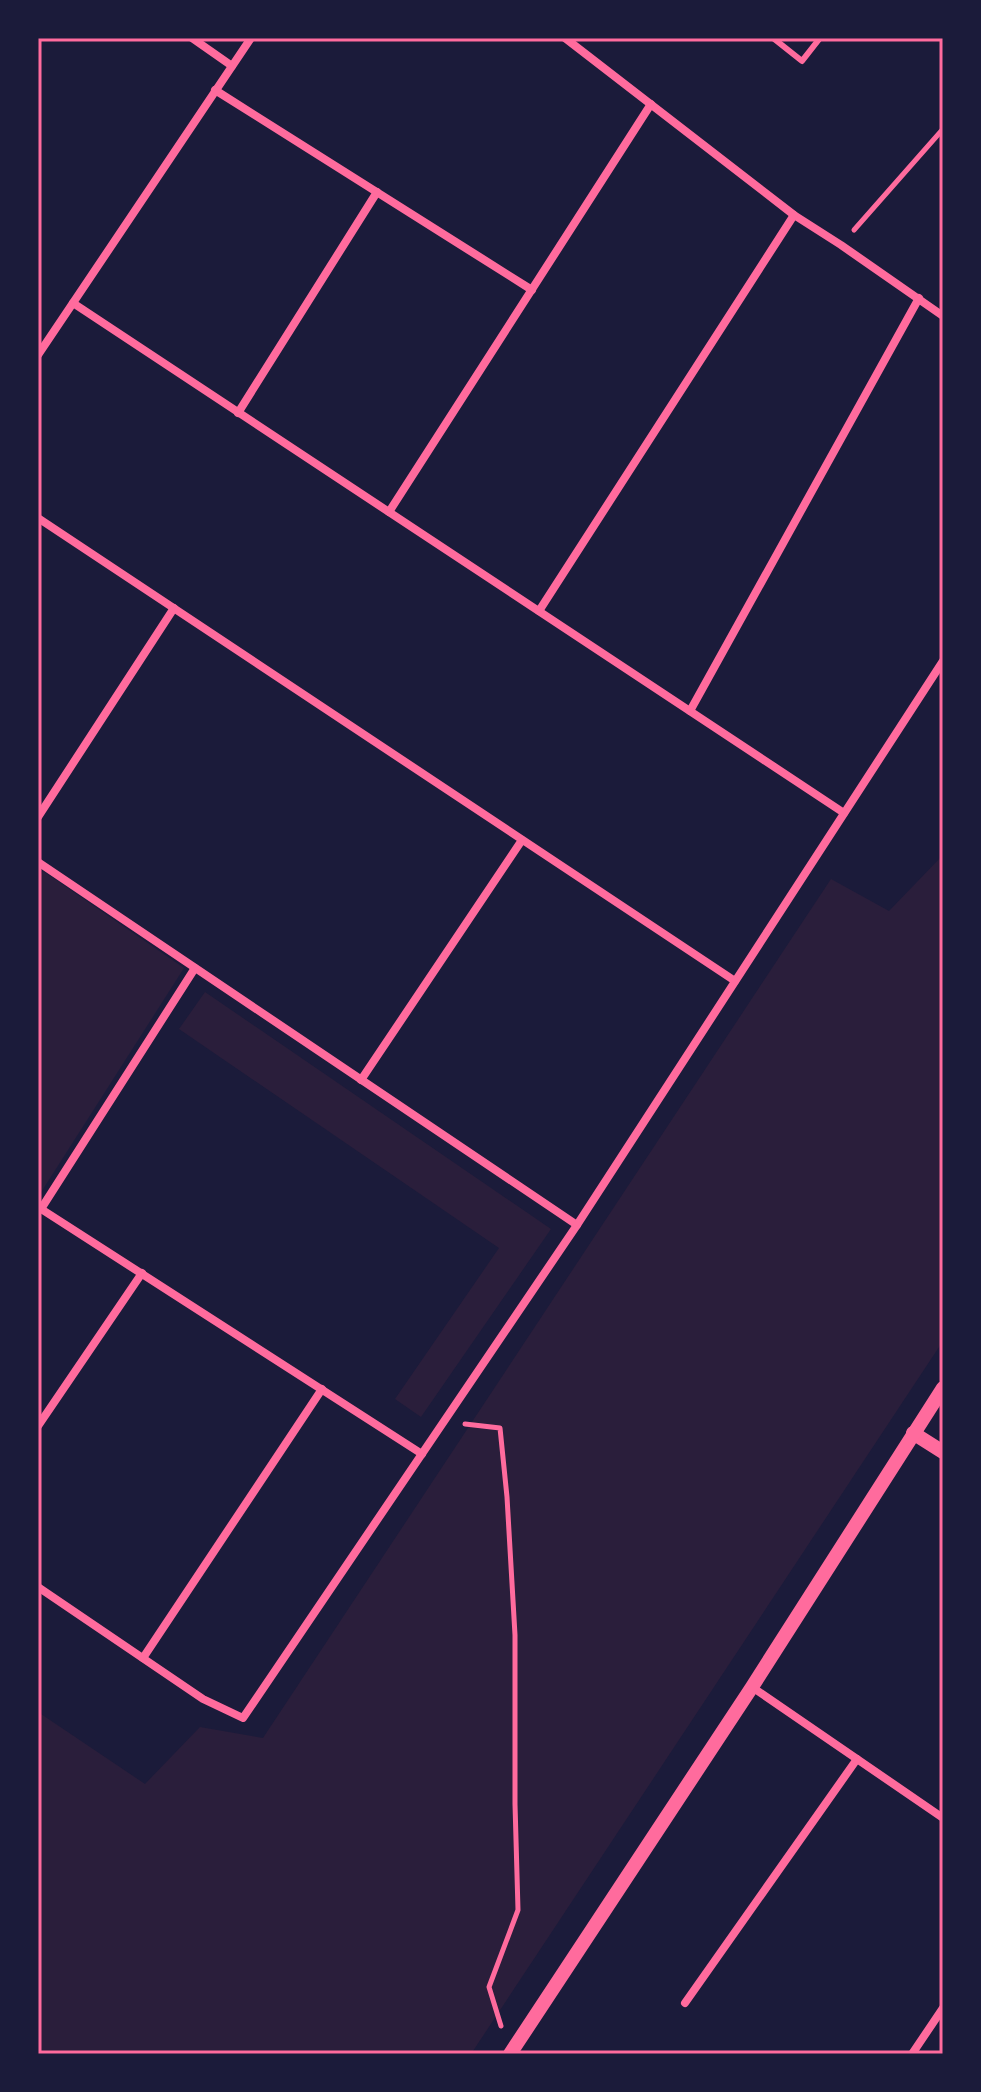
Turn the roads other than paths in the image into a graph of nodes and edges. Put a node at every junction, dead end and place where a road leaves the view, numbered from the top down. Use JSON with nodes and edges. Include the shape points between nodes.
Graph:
{"nodes":[{"id":1,"x":192,"y":38,"type":"edge"},
{"id":2,"x":251,"y":38,"type":"edge"},
{"id":3,"x":565,"y":38,"type":"edge"},
{"id":4,"x":773,"y":38,"type":"edge"},
{"id":5,"x":820,"y":38,"type":"edge"},
{"id":6,"x":232,"y":66,"type":"junction"},
{"id":7,"x":215,"y":90,"type":"junction"},
{"id":8,"x":651,"y":104,"type":"junction"},
{"id":9,"x":377,"y":192,"type":"junction"},
{"id":10,"x":794,"y":215,"type":"junction"},
{"id":11,"x":532,"y":290,"type":"junction"},
{"id":12,"x":919,"y":298,"type":"junction"},
{"id":13,"x":73,"y":303,"type":"junction"},
{"id":14,"x":943,"y":316,"type":"edge"},
{"id":15,"x":38,"y":355,"type":"edge"},
{"id":16,"x":238,"y":413,"type":"junction"},
{"id":17,"x":389,"y":512,"type":"junction"},
{"id":18,"x":38,"y":518,"type":"edge"},
{"id":19,"x":174,"y":608,"type":"junction"},
{"id":20,"x":539,"y":611,"type":"junction"},
{"id":21,"x":943,"y":661,"type":"edge"},
{"id":22,"x":690,"y":711,"type":"junction"},
{"id":23,"x":844,"y":813,"type":"junction"},
{"id":24,"x":38,"y":817,"type":"edge"},
{"id":25,"x":522,"y":840,"type":"junction"},
{"id":26,"x":38,"y":863,"type":"edge"},
{"id":27,"x":195,"y":968,"type":"junction"},
{"id":28,"x":735,"y":981,"type":"junction"},
{"id":29,"x":361,"y":1080,"type":"junction"},
{"id":30,"x":40,"y":1208,"type":"edge"},
{"id":31,"x":577,"y":1225,"type":"junction"},
{"id":32,"x":142,"y":1273,"type":"junction"},
{"id":33,"x":943,"y":1388,"type":"edge"},
{"id":34,"x":322,"y":1389,"type":"junction"},
{"id":35,"x":38,"y":1426,"type":"edge"},
{"id":36,"x":913,"y":1433,"type":"junction"},
{"id":37,"x":943,"y":1452,"type":"edge"},
{"id":38,"x":422,"y":1454,"type":"junction"},
{"id":39,"x":38,"y":1587,"type":"edge"},
{"id":40,"x":143,"y":1658,"type":"junction"},
{"id":41,"x":752,"y":1687,"type":"junction"},
{"id":42,"x":857,"y":1759,"type":"junction"},
{"id":43,"x":943,"y":1818,"type":"edge"},
{"id":44,"x":685,"y":2003,"type":"dead end"},
{"id":45,"x":943,"y":2008,"type":"edge"},
{"id":46,"x":510,"y":2054,"type":"edge"},
{"id":47,"x":912,"y":2054,"type":"edge"}],
"edges":[{"from":1,"to":6,"type":"street"},
{"from":2,"to":6,"type":"street"},
{"from":3,"to":8,"type":"street"},
{"from":4,"to":5,"type":"lane","via":[[802,61]]},
{"from":6,"to":7,"type":"street"},
{"from":7,"to":9,"type":"street"},
{"from":7,"to":13,"type":"street"},
{"from":8,"to":10,"type":"street"},
{"from":8,"to":11,"type":"street"},
{"from":9,"to":11,"type":"street"},
{"from":9,"to":16,"type":"street"},
{"from":10,"to":12,"type":"street"},
{"from":10,"to":20,"type":"street"},
{"from":11,"to":17,"type":"street"},
{"from":12,"to":14,"type":"street"},
{"from":12,"to":22,"type":"street"},
{"from":13,"to":15,"type":"street"},
{"from":13,"to":16,"type":"street"},
{"from":16,"to":17,"type":"street"},
{"from":17,"to":20,"type":"street"},
{"from":18,"to":19,"type":"street"},
{"from":19,"to":24,"type":"street"},
{"from":19,"to":25,"type":"street"},
{"from":20,"to":22,"type":"street"},
{"from":21,"to":23,"type":"street"},
{"from":22,"to":23,"type":"street"},
{"from":23,"to":28,"type":"street"},
{"from":25,"to":28,"type":"street"},
{"from":25,"to":29,"type":"street"},
{"from":26,"to":27,"type":"street"},
{"from":27,"to":29,"type":"street"},
{"from":27,"to":30,"type":"street"},
{"from":28,"to":31,"type":"street"},
{"from":29,"to":31,"type":"street"},
{"from":30,"to":32,"type":"street"},
{"from":31,"to":38,"type":"street"},
{"from":32,"to":34,"type":"street"},
{"from":32,"to":35,"type":"street"},
{"from":33,"to":36,"type":"street"},
{"from":34,"to":38,"type":"street"},
{"from":34,"to":40,"type":"street"},
{"from":36,"to":37,"type":"street"},
{"from":36,"to":41,"type":"street"},
{"from":38,"to":40,"type":"street","via":[[243,1718],[203,1699]]},
{"from":39,"to":40,"type":"street"},
{"from":41,"to":42,"type":"street"},
{"from":41,"to":46,"type":"street"},
{"from":42,"to":43,"type":"street"},
{"from":42,"to":44,"type":"street"},
{"from":45,"to":47,"type":"street"}]}
